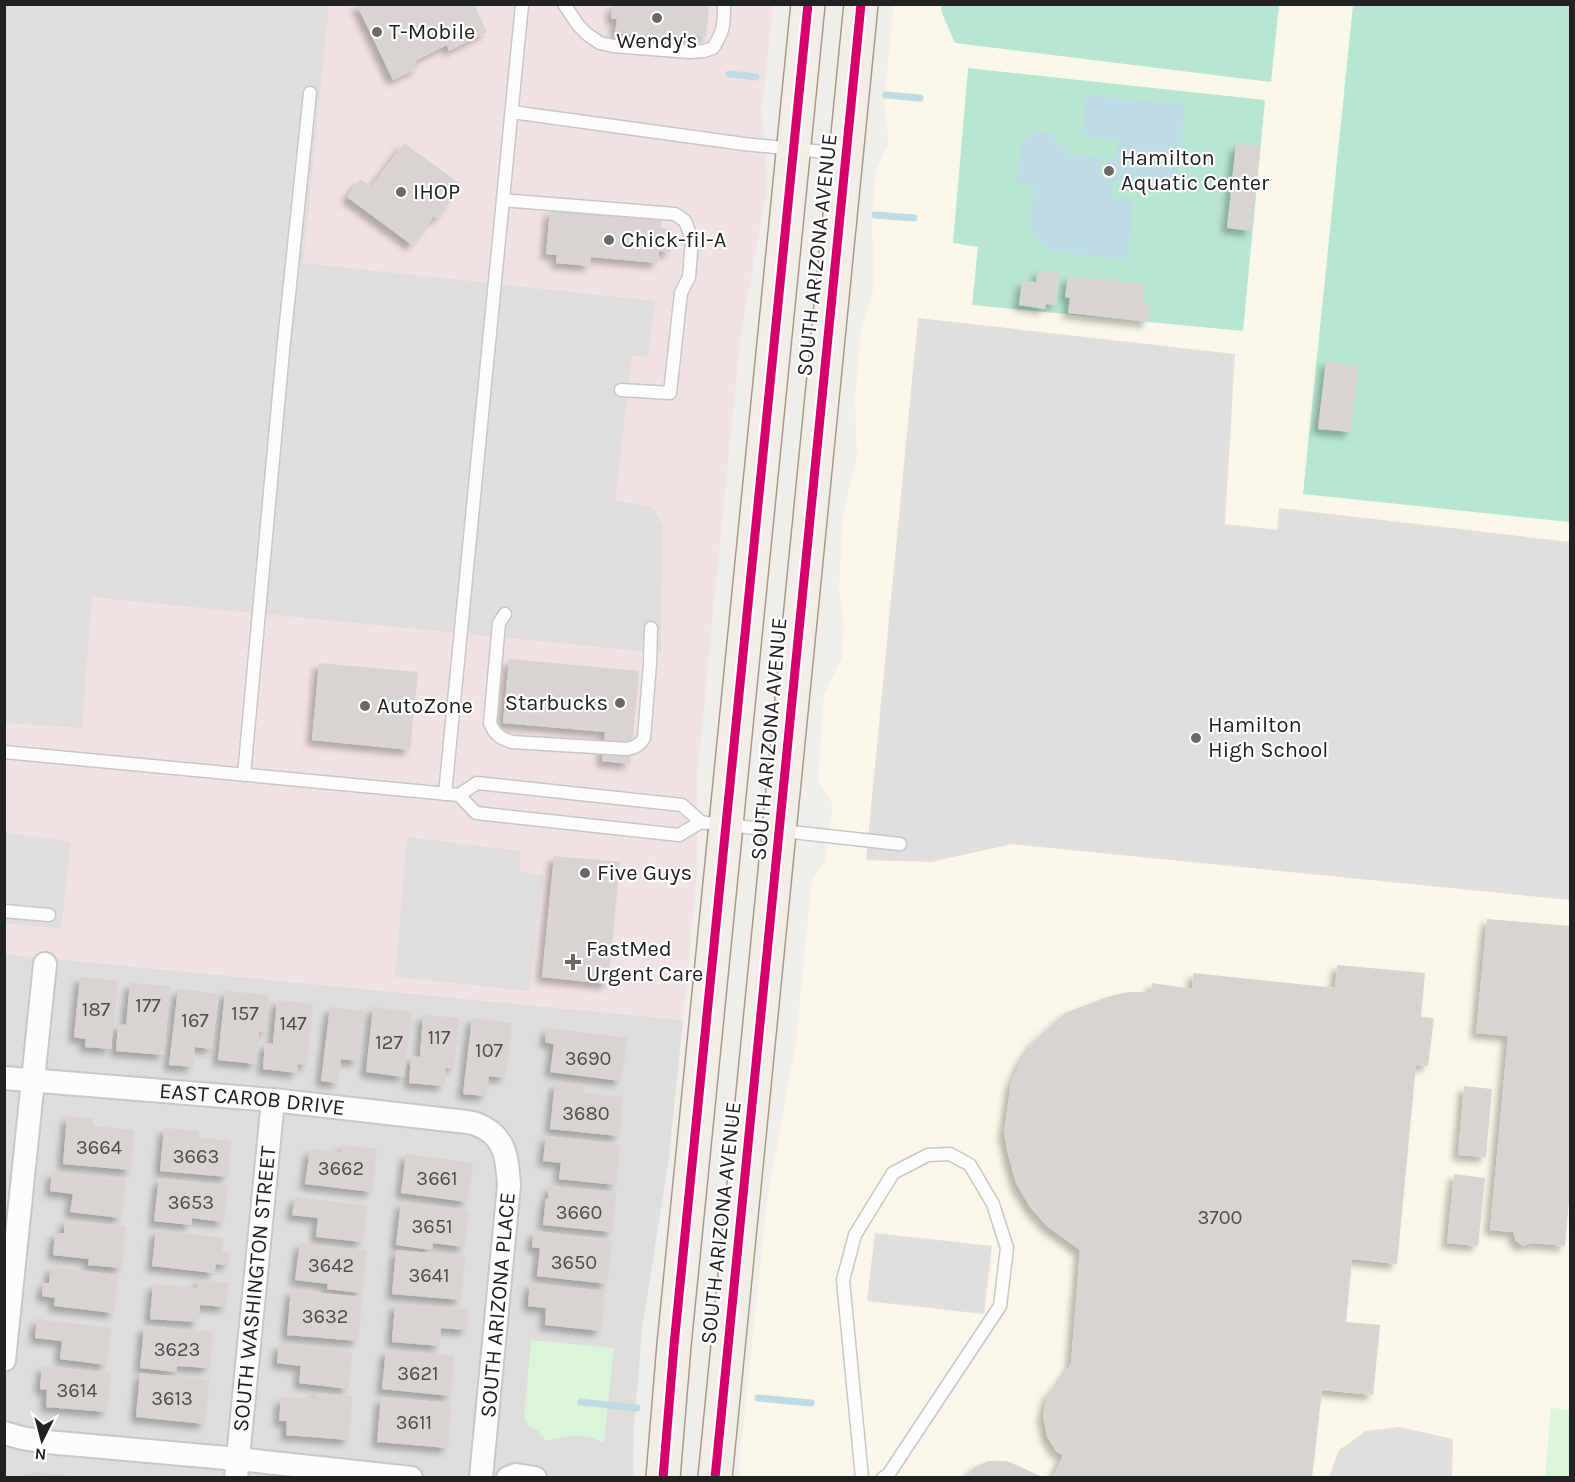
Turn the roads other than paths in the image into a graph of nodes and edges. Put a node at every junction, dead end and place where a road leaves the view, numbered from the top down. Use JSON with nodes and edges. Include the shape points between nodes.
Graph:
{"nodes":[{"id":1,"x":522,"y":4,"type":"edge"},
{"id":2,"x":564,"y":4,"type":"edge"},
{"id":3,"x":724,"y":4,"type":"edge"},
{"id":4,"x":808,"y":4,"type":"edge"},
{"id":5,"x":861,"y":4,"type":"edge"},
{"id":6,"x":310,"y":93,"type":"dead end"},
{"id":7,"x":512,"y":112,"type":"junction"},
{"id":8,"x":794,"y":150,"type":"junction"},
{"id":9,"x":846,"y":154,"type":"junction"},
{"id":10,"x":503,"y":200,"type":"junction"},
{"id":11,"x":621,"y":390,"type":"dead end"},
{"id":12,"x":505,"y":614,"type":"dead end"},
{"id":13,"x":651,"y":628,"type":"dead end"},
{"id":14,"x":4,"y":752,"type":"edge"},
{"id":15,"x":244,"y":775,"type":"junction"},
{"id":16,"x":445,"y":794,"type":"junction"},
{"id":17,"x":459,"y":795,"type":"junction"},
{"id":18,"x":714,"y":824,"type":"junction"},
{"id":19,"x":780,"y":830,"type":"junction"},
{"id":20,"x":900,"y":844,"type":"dead end"},
{"id":21,"x":4,"y":910,"type":"edge"},
{"id":22,"x":49,"y":915,"type":"dead end"},
{"id":23,"x":45,"y":964,"type":"dead end"},
{"id":24,"x":4,"y":1078,"type":"edge"},
{"id":25,"x":33,"y":1081,"type":"junction"},
{"id":26,"x":273,"y":1100,"type":"junction"},
{"id":27,"x":496,"y":1135,"type":"joint"},
{"id":28,"x":4,"y":1360,"type":"edge"},
{"id":29,"x":4,"y":1433,"type":"edge"},
{"id":30,"x":237,"y":1468,"type":"edge"},
{"id":31,"x":411,"y":1478,"type":"edge"},
{"id":32,"x":481,"y":1478,"type":"edge"},
{"id":33,"x":508,"y":1478,"type":"edge"},
{"id":34,"x":535,"y":1478,"type":"edge"},
{"id":35,"x":663,"y":1478,"type":"edge"},
{"id":36,"x":715,"y":1478,"type":"edge"},
{"id":37,"x":862,"y":1478,"type":"edge"},
{"id":38,"x":883,"y":1478,"type":"edge"}],
"edges":[{"from":1,"to":7,"type":"lane"},
{"from":2,"to":3,"type":"lane","via":[[578,25],[600,43],[690,52],[714,48],[724,24]]},
{"from":4,"to":8,"type":"main road","name":"SOUTH ARIZONA AVENUE"},
{"from":5,"to":9,"type":"main road","name":"SOUTH ARIZONA AVENUE"},
{"from":6,"to":15,"type":"lane"},
{"from":7,"to":8,"type":"lane"},
{"from":7,"to":10,"type":"lane"},
{"from":8,"to":9,"type":"lane"},
{"from":8,"to":18,"type":"main road","name":"SOUTH ARIZONA AVENUE"},
{"from":9,"to":19,"type":"main road","name":"SOUTH ARIZONA AVENUE"},
{"from":10,"to":11,"type":"lane","via":[[675,214],[685,221],[692,239],[689,278],[681,293],[670,393]]},
{"from":10,"to":16,"type":"lane"},
{"from":12,"to":13,"type":"lane","via":[[499,623],[490,723],[494,733],[512,742],[635,748],[644,738]]},
{"from":14,"to":15,"type":"lane"},
{"from":15,"to":16,"type":"lane"},
{"from":16,"to":17,"type":"lane"},
{"from":17,"to":18,"type":"lane","via":[[477,783],[682,805]]},
{"from":17,"to":18,"type":"lane","via":[[476,813],[488,815],[679,835]]},
{"from":18,"to":19,"type":"lane"},
{"from":18,"to":35,"type":"main road","name":"SOUTH ARIZONA AVENUE"},
{"from":19,"to":20,"type":"lane"},
{"from":19,"to":36,"type":"main road","name":"SOUTH ARIZONA AVENUE"},
{"from":21,"to":22,"type":"lane"},
{"from":23,"to":25,"type":"street"},
{"from":24,"to":25,"type":"street","name":"EAST CAROB DRIVE"},
{"from":25,"to":26,"type":"street","name":"EAST CAROB DRIVE"},
{"from":25,"to":28,"type":"street"},
{"from":26,"to":27,"type":"street","name":"EAST CAROB DRIVE","via":[[475,1123]]},
{"from":26,"to":30,"type":"street","name":"SOUTH WASHINGTON STREET"},
{"from":27,"to":32,"type":"street","name":"SOUTH ARIZONA PLACE","via":[[507,1159],[509,1185]]},
{"from":29,"to":30,"type":"street"},
{"from":30,"to":31,"type":"street"},
{"from":33,"to":34,"type":"street"},
{"from":37,"to":38,"type":"lane","via":[[843,1280],[847,1263],[855,1235],[893,1173],[928,1155],[950,1154],[970,1165],[993,1204],[1006,1248],[1000,1306]]}]}
